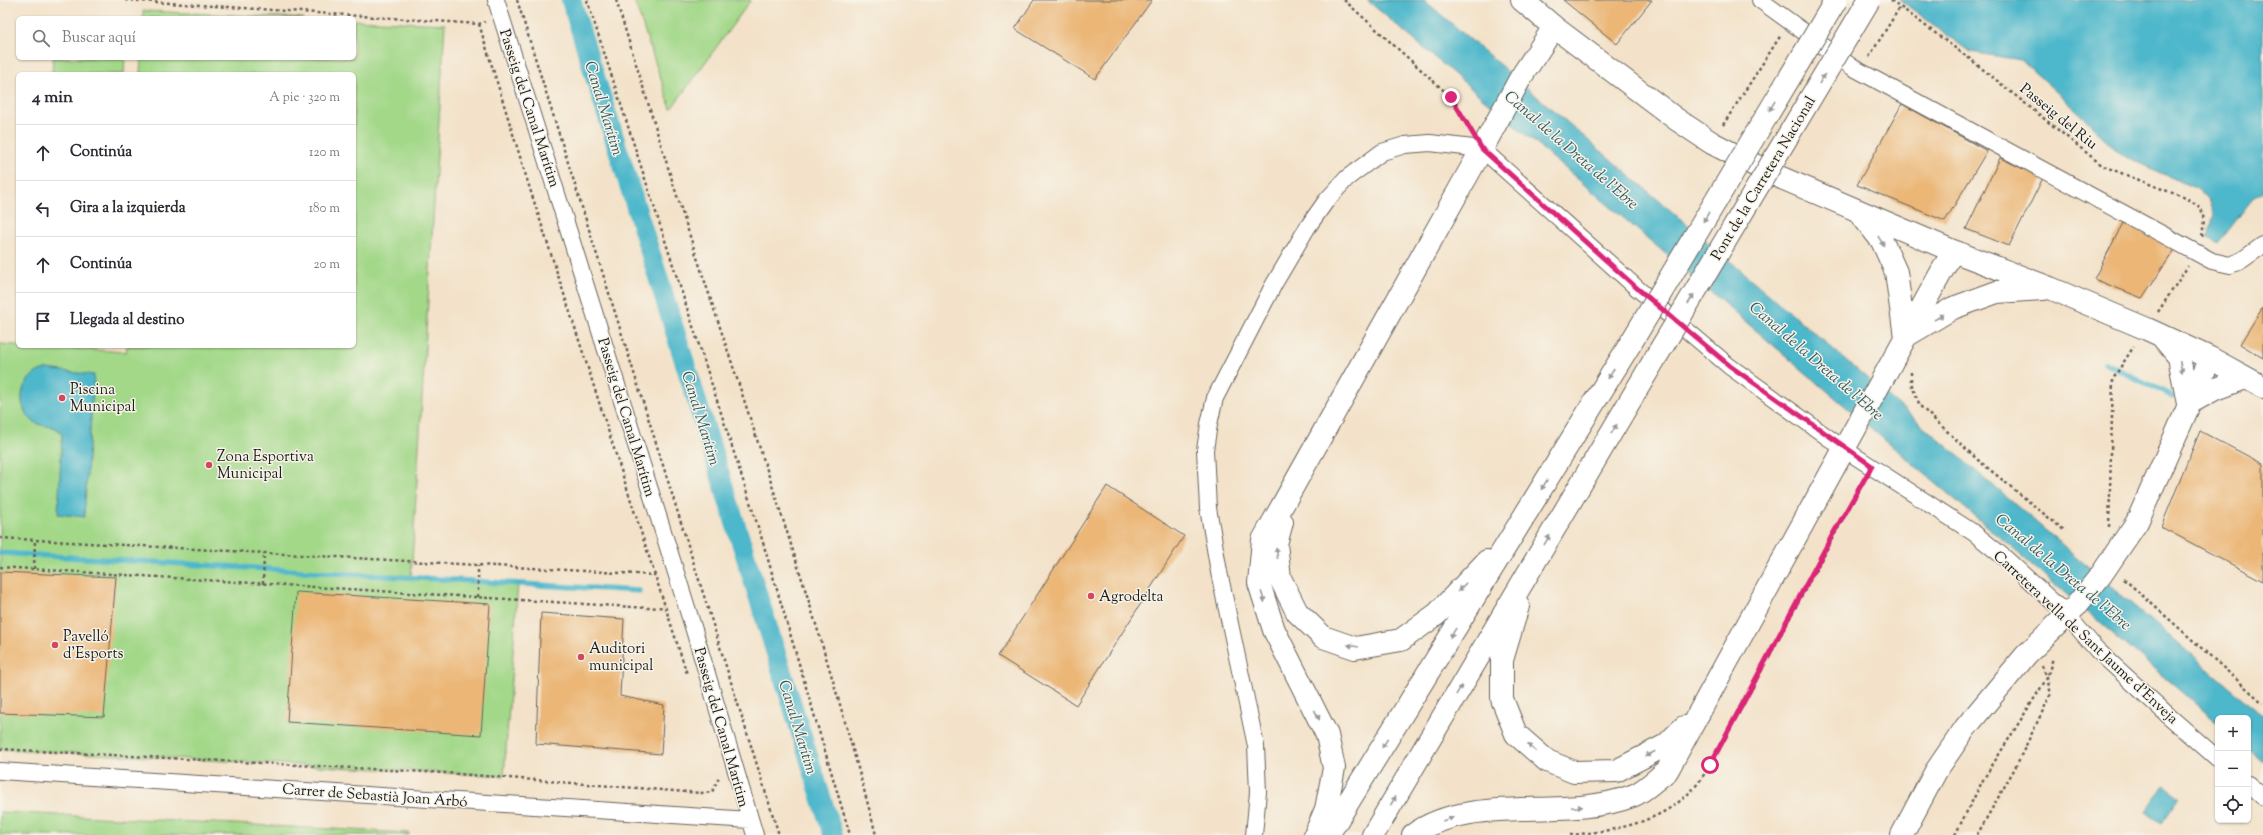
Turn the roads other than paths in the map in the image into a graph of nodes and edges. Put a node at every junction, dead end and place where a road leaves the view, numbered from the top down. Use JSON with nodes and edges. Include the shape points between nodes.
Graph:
{"nodes":[{"id":1,"x":496,"y":0,"type":"edge"},
{"id":2,"x":1522,"y":0,"type":"edge"},
{"id":3,"x":1760,"y":0,"type":"edge"},
{"id":4,"x":1836,"y":0,"type":"edge"},
{"id":5,"x":1869,"y":0,"type":"edge"},
{"id":6,"x":1554,"y":27,"type":"junction"},
{"id":7,"x":1482,"y":149,"type":"junction"},
{"id":8,"x":1858,"y":210,"type":"junction"},
{"id":9,"x":2263,"y":245,"type":"edge"},
{"id":10,"x":1953,"y":252,"type":"junction"},
{"id":11,"x":2050,"y":288,"type":"junction"},
{"id":12,"x":2154,"y":332,"type":"junction"},
{"id":13,"x":1902,"y":343,"type":"junction"},
{"id":14,"x":2210,"y":358,"type":"junction"},
{"id":15,"x":2255,"y":383,"type":"edge"},
{"id":16,"x":2188,"y":404,"type":"junction"},
{"id":17,"x":1848,"y":441,"type":"junction"},
{"id":18,"x":1288,"y":496,"type":"junction"},
{"id":19,"x":1518,"y":528,"type":"junction"},
{"id":20,"x":1527,"y":574,"type":"junction"},
{"id":21,"x":2071,"y":611,"type":"junction"},
{"id":22,"x":1700,"y":710,"type":"junction"},
{"id":23,"x":2215,"y":756,"type":"edge"},
{"id":24,"x":0,"y":771,"type":"edge"},
{"id":25,"x":2251,"y":787,"type":"edge"},
{"id":26,"x":2263,"y":797,"type":"edge"},
{"id":27,"x":750,"y":820,"type":"junction"},
{"id":28,"x":755,"y":835,"type":"edge"},
{"id":29,"x":1254,"y":835,"type":"edge"},
{"id":30,"x":1315,"y":835,"type":"edge"},
{"id":31,"x":1328,"y":835,"type":"edge"},
{"id":32,"x":1373,"y":835,"type":"edge"},
{"id":33,"x":1413,"y":835,"type":"edge"},
{"id":34,"x":1902,"y":835,"type":"edge"}],
"edges":[{"from":1,"to":27,"type":"street","name":"Passeig del Canal Marítim","via":[[692,622]]},
{"from":2,"to":6,"type":"main road"},
{"from":3,"to":9,"type":"street","via":[[1860,72],[2199,246],[2212,261],[2230,265]]},
{"from":4,"to":19,"type":"main road","name":"Pont de la Carretera Nacional","one_way":true,"bridge":true},
{"from":20,"to":5,"type":"main road","name":"Pont de la Carretera Nacional","one_way":true,"bridge":true},
{"from":6,"to":7,"type":"main road","via":[[1521,77]]},
{"from":6,"to":8,"type":"main road","via":[[1712,143],[1770,172]]},
{"from":7,"to":17,"type":"street","name":"Carretera vella de Sant Jaume d'Enveja","via":[[1638,289],[1730,366]]},
{"from":7,"to":18,"type":"main road"},
{"from":7,"to":29,"type":"street","via":[[1430,143],[1405,145],[1382,152],[1347,178],[1326,201],[1307,228],[1274,284],[1215,398],[1205,450],[1208,508],[1256,746],[1258,792]]},
{"from":8,"to":10,"type":"main road"},
{"from":8,"to":13,"type":"main road","one_way":true,"via":[[1882,241],[1896,272]]},
{"from":10,"to":11,"type":"main road"},
{"from":10,"to":13,"type":"main road"},
{"from":11,"to":12,"type":"main road"},
{"from":13,"to":11,"type":"main road","one_way":true,"via":[[1953,308],[1998,292]]},
{"from":12,"to":14,"type":"main road"},
{"from":12,"to":16,"type":"main road","one_way":true,"via":[[2179,356]]},
{"from":13,"to":17,"type":"main road"},
{"from":14,"to":15,"type":"main road"},
{"from":14,"to":16,"type":"main road"},
{"from":15,"to":16,"type":"main road","via":[[2215,389]]},
{"from":16,"to":21,"type":"main road","via":[[2137,522],[2105,570]]},
{"from":17,"to":21,"type":"street","name":"Carretera vella de Sant Jaume d'Enveja","via":[[1872,466],[1974,533]]},
{"from":17,"to":22,"type":"main road"},
{"from":19,"to":18,"type":"main road","one_way":true,"via":[[1437,614],[1401,640],[1355,648],[1323,637],[1297,612],[1280,578],[1276,544]]},
{"from":18,"to":30,"type":"main road","one_way":true,"via":[[1263,540],[1259,583],[1274,630],[1328,736],[1334,768],[1326,809]]},
{"from":19,"to":31,"type":"main road","one_way":true},
{"from":22,"to":20,"type":"main road","one_way":true,"via":[[1666,745],[1616,772],[1574,772],[1547,761],[1516,734],[1502,698],[1502,660]]},
{"from":32,"to":20,"type":"main road","one_way":true},
{"from":21,"to":23,"type":"street","name":"Carretera vella de Sant Jaume d'Enveja","via":[[2097,650]]},
{"from":21,"to":34,"type":"main road","via":[[2026,655],[1966,727],[1936,771]]},
{"from":33,"to":22,"type":"main road","one_way":true,"via":[[1424,828],[1466,813],[1600,806],[1634,796],[1667,771]]},
{"from":24,"to":27,"type":"street","name":"Carrer de Sebastià Joan Arbó"},
{"from":25,"to":26,"type":"street"},
{"from":27,"to":28,"type":"street","name":"Passeig del Canal Marítim"}]}
